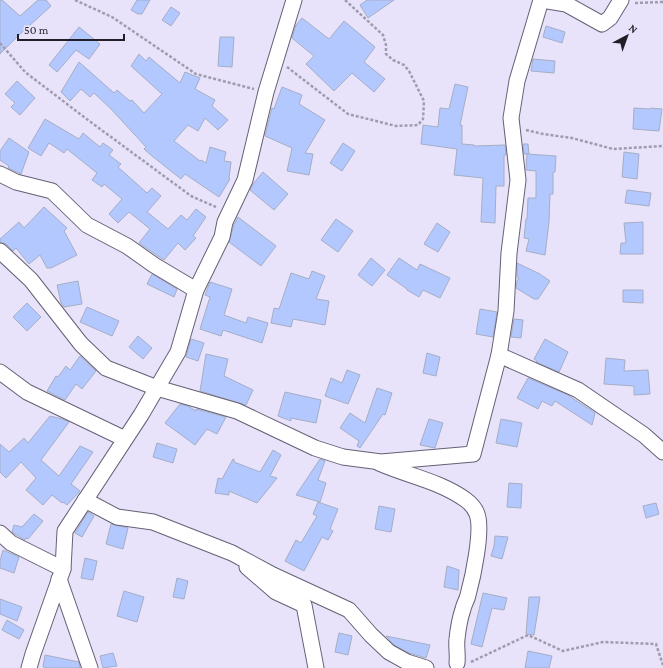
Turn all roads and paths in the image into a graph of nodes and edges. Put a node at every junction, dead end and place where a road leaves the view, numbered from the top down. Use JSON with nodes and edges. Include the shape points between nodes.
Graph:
{"nodes":[{"id":1,"x":75,"y":0,"type":"edge"},
{"id":2,"x":294,"y":0,"type":"edge"},
{"id":3,"x":345,"y":0,"type":"edge"},
{"id":4,"x":542,"y":0,"type":"edge"},
{"id":5,"x":621,"y":1,"type":"edge"},
{"id":6,"x":663,"y":2,"type":"edge"},
{"id":7,"x":0,"y":43,"type":"edge"},
{"id":8,"x":275,"y":58,"type":"junction"},
{"id":9,"x":266,"y":92,"type":"junction"},
{"id":10,"x":512,"y":127,"type":"junction"},
{"id":11,"x":663,"y":146,"type":"edge"},
{"id":12,"x":0,"y":174,"type":"edge"},
{"id":13,"x":229,"y":213,"type":"junction"},
{"id":14,"x":0,"y":251,"type":"edge"},
{"id":15,"x":196,"y":290,"type":"junction"},
{"id":16,"x":499,"y":354,"type":"junction"},
{"id":17,"x":0,"y":372,"type":"edge"},
{"id":18,"x":157,"y":388,"type":"junction"},
{"id":19,"x":125,"y":439,"type":"junction"},
{"id":20,"x":663,"y":452,"type":"edge"},
{"id":21,"x":373,"y":461,"type":"junction"},
{"id":22,"x":85,"y":500,"type":"junction"},
{"id":23,"x":0,"y":533,"type":"edge"},
{"id":24,"x":232,"y":553,"type":"junction"},
{"id":25,"x":61,"y":574,"type":"junction"},
{"id":26,"x":461,"y":665,"type":"edge"},
{"id":27,"x":663,"y":665,"type":"edge"},
{"id":28,"x":30,"y":668,"type":"edge"},
{"id":29,"x":90,"y":668,"type":"edge"},
{"id":30,"x":316,"y":668,"type":"edge"},
{"id":31,"x":426,"y":668,"type":"edge"}],
"edges":[{"from":1,"to":9,"type":"path","via":[[112,17],[196,74]]},
{"from":2,"to":8,"type":"street"},
{"from":3,"to":8,"type":"path","via":[[383,35],[386,54],[409,71],[424,101],[423,119],[418,125],[396,126],[348,114]]},
{"from":4,"to":5,"type":"street","via":[[566,4],[602,24],[610,18]]},
{"from":4,"to":10,"type":"street","via":[[517,81]]},
{"from":5,"to":6,"type":"path"},
{"from":7,"to":13,"type":"path","via":[[25,72],[191,196]]},
{"from":8,"to":9,"type":"street"},
{"from":9,"to":13,"type":"street","via":[[245,180]]},
{"from":10,"to":11,"type":"path","via":[[572,138],[613,149]]},
{"from":10,"to":16,"type":"street","via":[[518,180],[509,253],[506,311]]},
{"from":12,"to":15,"type":"street","via":[[16,182],[52,191],[87,225],[127,246]]},
{"from":13,"to":15,"type":"street","via":[[222,237]]},
{"from":14,"to":18,"type":"street","via":[[31,280],[81,344],[106,368]]},
{"from":15,"to":18,"type":"street","via":[[178,352]]},
{"from":16,"to":20,"type":"street","via":[[578,390],[644,435]]},
{"from":16,"to":21,"type":"street","via":[[473,454]]},
{"from":17,"to":19,"type":"street","via":[[26,392]]},
{"from":18,"to":19,"type":"street"},
{"from":18,"to":21,"type":"street","via":[[237,411],[315,448],[343,457]]},
{"from":19,"to":22,"type":"street"},
{"from":21,"to":26,"type":"street","via":[[402,473],[426,479],[456,493],[477,513],[479,531],[474,566],[456,640]]},
{"from":22,"to":24,"type":"street","via":[[117,517],[153,522]]},
{"from":22,"to":25,"type":"street","via":[[64,531]]},
{"from":23,"to":25,"type":"street","via":[[11,543]]},
{"from":24,"to":30,"type":"street","via":[[276,592],[304,605]]},
{"from":24,"to":31,"type":"street","via":[[350,610],[389,652],[407,662]]},
{"from":25,"to":28,"type":"street"},
{"from":25,"to":29,"type":"street"},
{"from":26,"to":27,"type":"path","via":[[528,635],[563,651],[603,642],[656,644]]}]}
